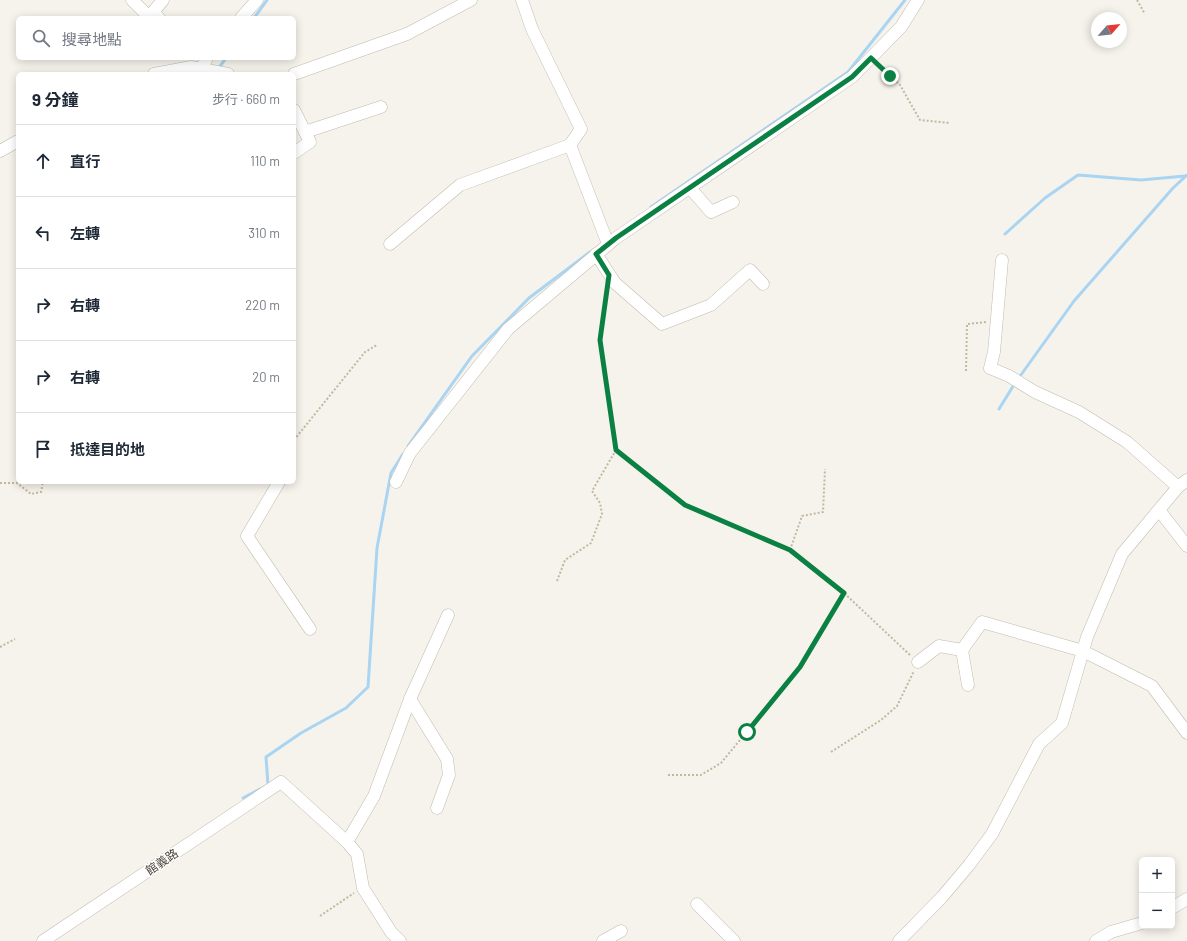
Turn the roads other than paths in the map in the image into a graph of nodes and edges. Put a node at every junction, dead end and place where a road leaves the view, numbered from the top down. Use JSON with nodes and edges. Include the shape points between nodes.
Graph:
{"nodes":[{"id":1,"x":132,"y":0,"type":"edge"},
{"id":2,"x":163,"y":0,"type":"edge"},
{"id":3,"x":257,"y":0,"type":"edge"},
{"id":4,"x":471,"y":0,"type":"edge"},
{"id":5,"x":522,"y":0,"type":"edge"},
{"id":6,"x":918,"y":0,"type":"edge"},
{"id":7,"x":148,"y":16,"type":"edge"},
{"id":8,"x":157,"y":16,"type":"edge"},
{"id":9,"x":243,"y":16,"type":"edge"},
{"id":10,"x":206,"y":65,"type":"edge"},
{"id":11,"x":165,"y":72,"type":"edge"},
{"id":12,"x":296,"y":73,"type":"edge"},
{"id":13,"x":381,"y":107,"type":"dead end"},
{"id":14,"x":296,"y":114,"type":"edge"},
{"id":15,"x":305,"y":132,"type":"junction"},
{"id":16,"x":16,"y":142,"type":"edge"},
{"id":17,"x":570,"y":145,"type":"junction"},
{"id":18,"x":0,"y":151,"type":"edge"},
{"id":19,"x":296,"y":152,"type":"edge"},
{"id":20,"x":690,"y":188,"type":"junction"},
{"id":21,"x":733,"y":202,"type":"dead end"},
{"id":22,"x":390,"y":244,"type":"dead end"},
{"id":23,"x":608,"y":244,"type":"junction"},
{"id":24,"x":596,"y":254,"type":"junction"},
{"id":25,"x":1002,"y":260,"type":"dead end"},
{"id":26,"x":763,"y":284,"type":"dead end"},
{"id":27,"x":396,"y":482,"type":"dead end"},
{"id":28,"x":278,"y":484,"type":"edge"},
{"id":29,"x":1183,"y":484,"type":"edge"},
{"id":30,"x":1159,"y":510,"type":"junction"},
{"id":31,"x":1187,"y":546,"type":"edge"},
{"id":32,"x":448,"y":615,"type":"dead end"},
{"id":33,"x":310,"y":629,"type":"dead end"},
{"id":34,"x":962,"y":650,"type":"junction"},
{"id":35,"x":1083,"y":651,"type":"junction"},
{"id":36,"x":918,"y":662,"type":"road end"},
{"id":37,"x":968,"y":685,"type":"dead end"},
{"id":38,"x":410,"y":699,"type":"junction"},
{"id":39,"x":1187,"y":733,"type":"edge"},
{"id":40,"x":437,"y":808,"type":"dead end"},
{"id":41,"x":347,"y":842,"type":"junction"},
{"id":42,"x":1187,"y":899,"type":"edge"},
{"id":43,"x":696,"y":904,"type":"dead end"},
{"id":44,"x":1175,"y":906,"type":"edge"},
{"id":45,"x":1139,"y":924,"type":"edge"},
{"id":46,"x":621,"y":931,"type":"dead end"},
{"id":47,"x":43,"y":941,"type":"edge"},
{"id":48,"x":400,"y":941,"type":"edge"},
{"id":49,"x":603,"y":941,"type":"edge"},
{"id":50,"x":734,"y":941,"type":"edge"},
{"id":51,"x":899,"y":941,"type":"edge"},
{"id":52,"x":1096,"y":941,"type":"edge"}],
"edges":[{"from":1,"to":7,"type":"street"},
{"from":2,"to":8,"type":"street","via":[[153,12]]},
{"from":3,"to":9,"type":"street"},
{"from":4,"to":12,"type":"street","via":[[407,34]]},
{"from":5,"to":17,"type":"street","via":[[532,29],[581,129]]},
{"from":6,"to":20,"type":"street","via":[[901,26],[852,77]]},
{"from":10,"to":11,"type":"street"},
{"from":13,"to":15,"type":"street"},
{"from":14,"to":15,"type":"street"},
{"from":15,"to":19,"type":"street","via":[[310,142]]},
{"from":16,"to":18,"type":"street"},
{"from":17,"to":22,"type":"street","via":[[460,185]]},
{"from":17,"to":23,"type":"street"},
{"from":20,"to":21,"type":"street","via":[[711,212]]},
{"from":20,"to":23,"type":"street"},
{"from":23,"to":24,"type":"street"},
{"from":24,"to":26,"type":"street","via":[[615,283],[662,324],[711,305],[750,270]]},
{"from":24,"to":27,"type":"street","via":[[508,329],[410,453]]},
{"from":25,"to":29,"type":"street","via":[[994,352],[990,368],[1086,417],[1127,442]]},
{"from":28,"to":33,"type":"street","via":[[247,536]]},
{"from":29,"to":30,"type":"street"},
{"from":30,"to":31,"type":"street"},
{"from":30,"to":35,"type":"street","via":[[1122,554]]},
{"from":32,"to":38,"type":"street"},
{"from":34,"to":35,"type":"street","via":[[982,622]]},
{"from":34,"to":36,"type":"street","via":[[939,646]]},
{"from":34,"to":37,"type":"street"},
{"from":35,"to":39,"type":"street","via":[[1152,686]]},
{"from":35,"to":51,"type":"street","via":[[1062,724],[1039,744],[992,834],[969,865]]},
{"from":38,"to":40,"type":"street","via":[[447,759],[449,774]]},
{"from":38,"to":41,"type":"street","via":[[374,796]]},
{"from":41,"to":47,"type":"street","name":"館義路","via":[[281,782]]},
{"from":41,"to":48,"type":"street","via":[[357,854],[363,888],[391,932]]},
{"from":42,"to":44,"type":"street"},
{"from":43,"to":50,"type":"street"},
{"from":45,"to":52,"type":"street","via":[[1111,932]]},
{"from":46,"to":49,"type":"street"}]}
